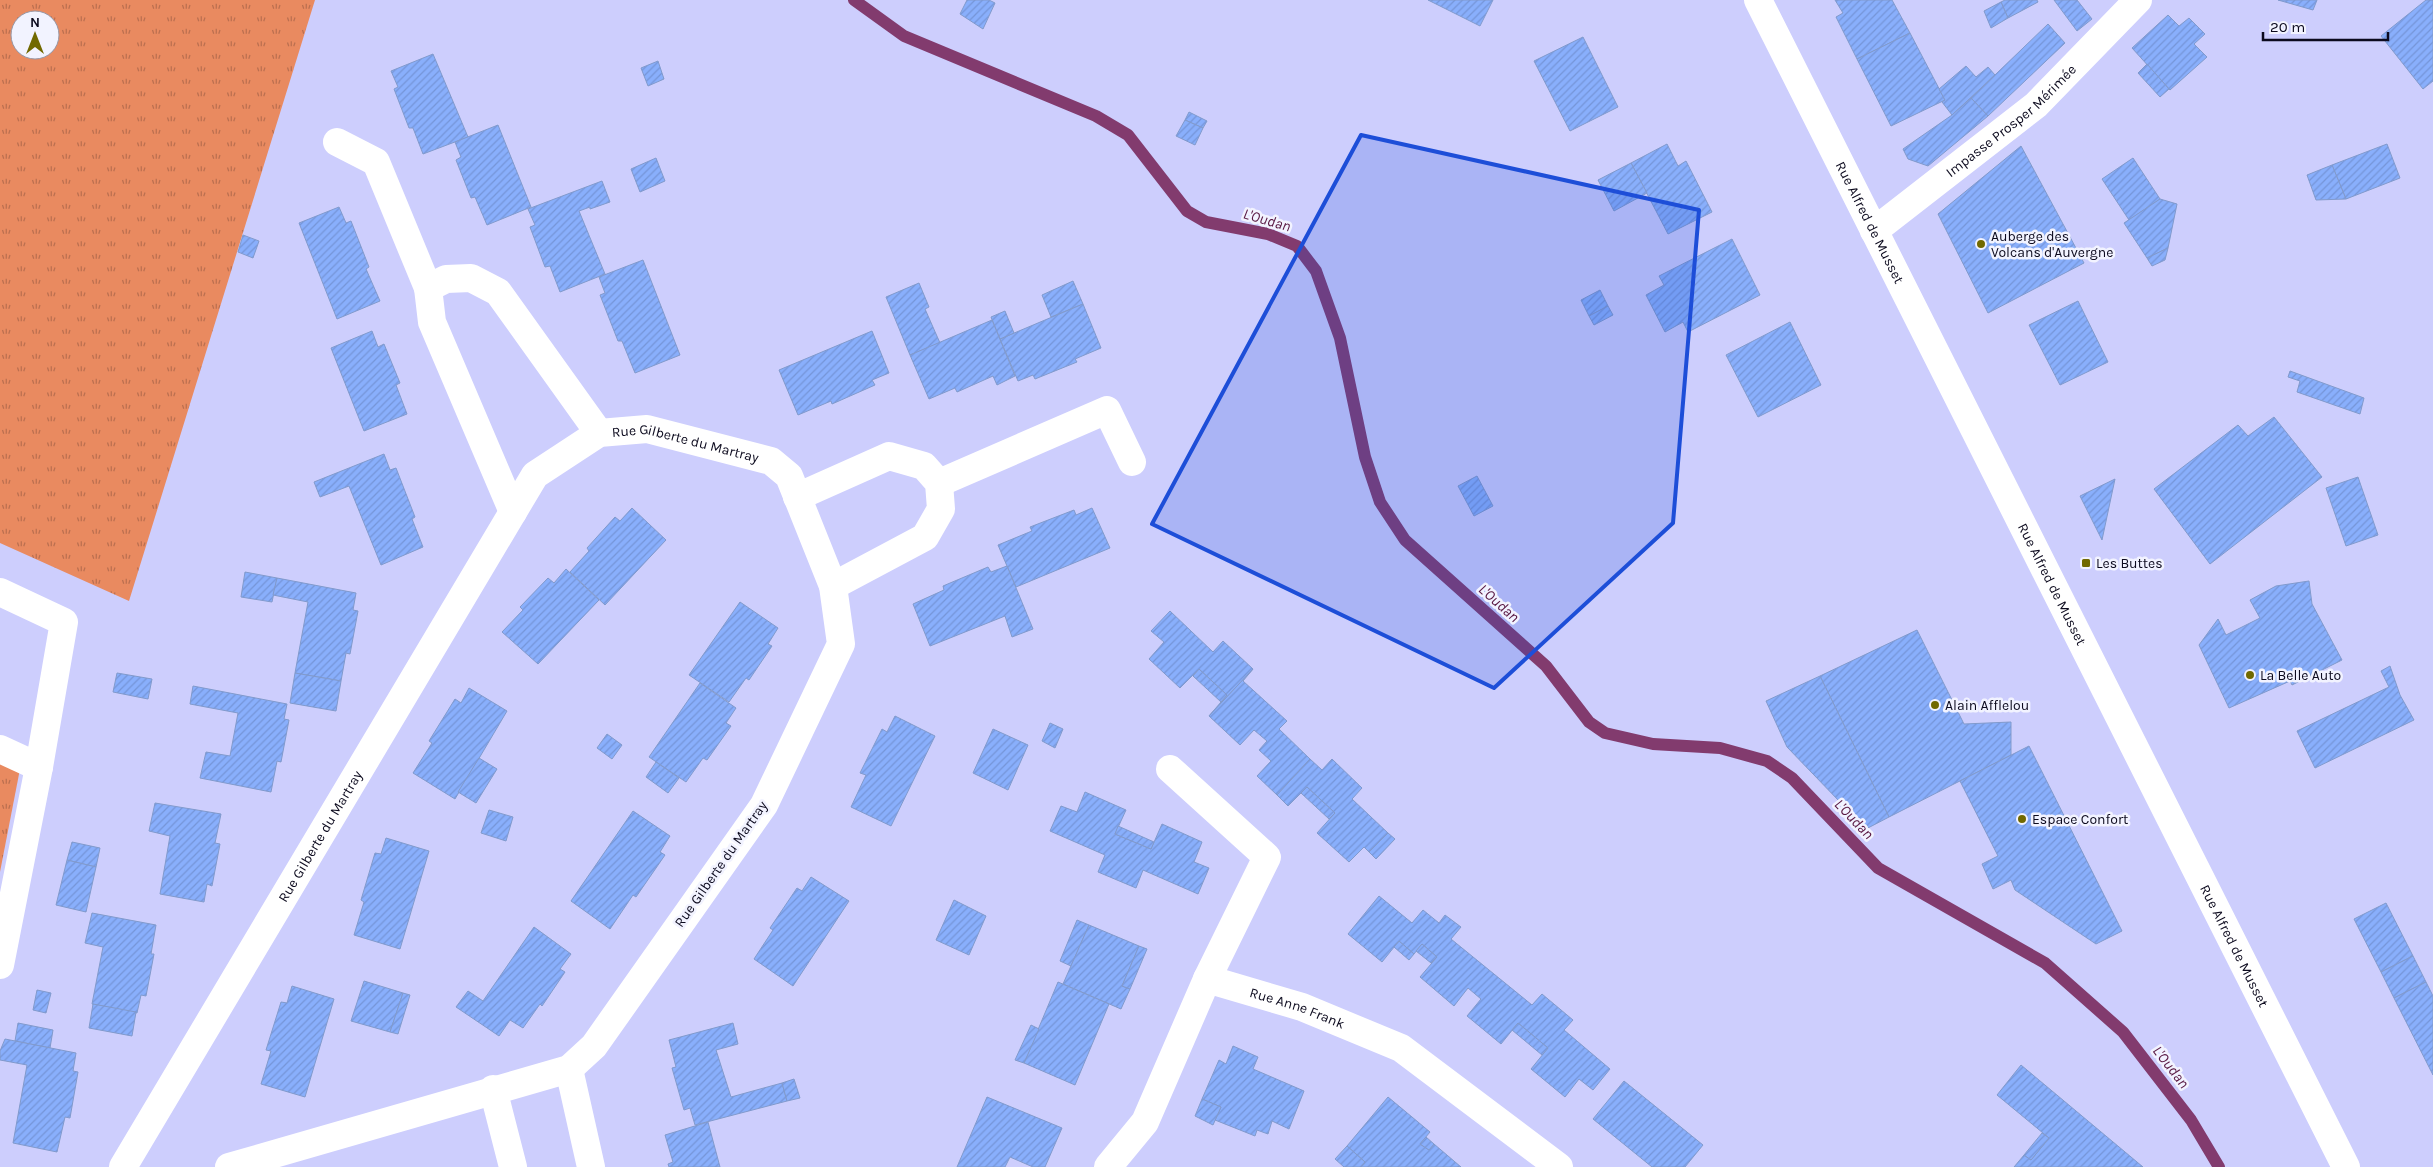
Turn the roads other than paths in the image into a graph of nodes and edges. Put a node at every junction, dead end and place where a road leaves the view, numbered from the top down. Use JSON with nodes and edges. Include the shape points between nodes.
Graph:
{"nodes":[{"id":1,"x":1758,"y":0,"type":"edge"},
{"id":2,"x":2138,"y":0,"type":"edge"},
{"id":3,"x":337,"y":142,"type":"dead end"},
{"id":4,"x":1874,"y":231,"type":"junction"},
{"id":5,"x":428,"y":288,"type":"junction"},
{"id":6,"x":599,"y":433,"type":"junction"},
{"id":7,"x":1132,"y":462,"type":"dead end"},
{"id":8,"x":939,"y":483,"type":"junction"},
{"id":9,"x":797,"y":497,"type":"junction"},
{"id":10,"x":513,"y":512,"type":"junction"},
{"id":11,"x":833,"y":586,"type":"junction"},
{"id":12,"x":0,"y":592,"type":"edge"},
{"id":13,"x":0,"y":749,"type":"edge"},
{"id":14,"x":40,"y":767,"type":"junction"},
{"id":15,"x":1170,"y":768,"type":"dead end"},
{"id":16,"x":0,"y":965,"type":"edge"},
{"id":17,"x":1207,"y":979,"type":"junction"},
{"id":18,"x":569,"y":1069,"type":"junction"},
{"id":19,"x":493,"y":1089,"type":"junction"},
{"id":20,"x":123,"y":1167,"type":"edge"},
{"id":21,"x":229,"y":1167,"type":"edge"},
{"id":22,"x":513,"y":1167,"type":"edge"},
{"id":23,"x":591,"y":1167,"type":"edge"},
{"id":24,"x":1108,"y":1167,"type":"edge"},
{"id":25,"x":1559,"y":1167,"type":"edge"},
{"id":26,"x":2346,"y":1167,"type":"edge"}],
"edges":[{"from":1,"to":4,"type":"street","name":"Rue Alfred de Musset"},
{"from":2,"to":4,"type":"street","name":"Impasse Prosper Mérimée","via":[[2036,105]]},
{"from":3,"to":5,"type":"street","via":[[376,162]]},
{"from":4,"to":26,"type":"street","name":"Rue Alfred de Musset"},
{"from":5,"to":6,"type":"street","via":[[446,279],[471,278],[498,292]]},
{"from":5,"to":10,"type":"street","via":[[432,322]]},
{"from":6,"to":9,"type":"street","name":"Rue Gilberte du Martray","via":[[648,429],[771,461],[789,476]]},
{"from":6,"to":10,"type":"street","name":"Rue Gilberte du Martray","via":[[535,475]]},
{"from":7,"to":8,"type":"street","via":[[1107,410]]},
{"from":8,"to":9,"type":"street","via":[[924,466],[890,456]]},
{"from":8,"to":11,"type":"street","via":[[942,509],[925,538]]},
{"from":9,"to":11,"type":"street","name":"Rue Gilberte du Martray"},
{"from":10,"to":20,"type":"street","name":"Rue Gilberte du Martray"},
{"from":11,"to":18,"type":"street","name":"Rue Gilberte du Martray","via":[[841,644],[764,805],[594,1046]]},
{"from":12,"to":14,"type":"street","via":[[64,622]]},
{"from":13,"to":14,"type":"street"},
{"from":14,"to":16,"type":"street"},
{"from":15,"to":17,"type":"street","via":[[1267,857]]},
{"from":17,"to":24,"type":"street","via":[[1145,1122]]},
{"from":17,"to":25,"type":"street","name":"Rue Anne Frank","via":[[1302,1006],[1401,1048]]},
{"from":18,"to":19,"type":"street","name":"Rue Gilberte du Martray"},
{"from":18,"to":23,"type":"street"},
{"from":19,"to":21,"type":"street","name":"Rue Gilberte du Martray"},
{"from":19,"to":22,"type":"street"}]}
